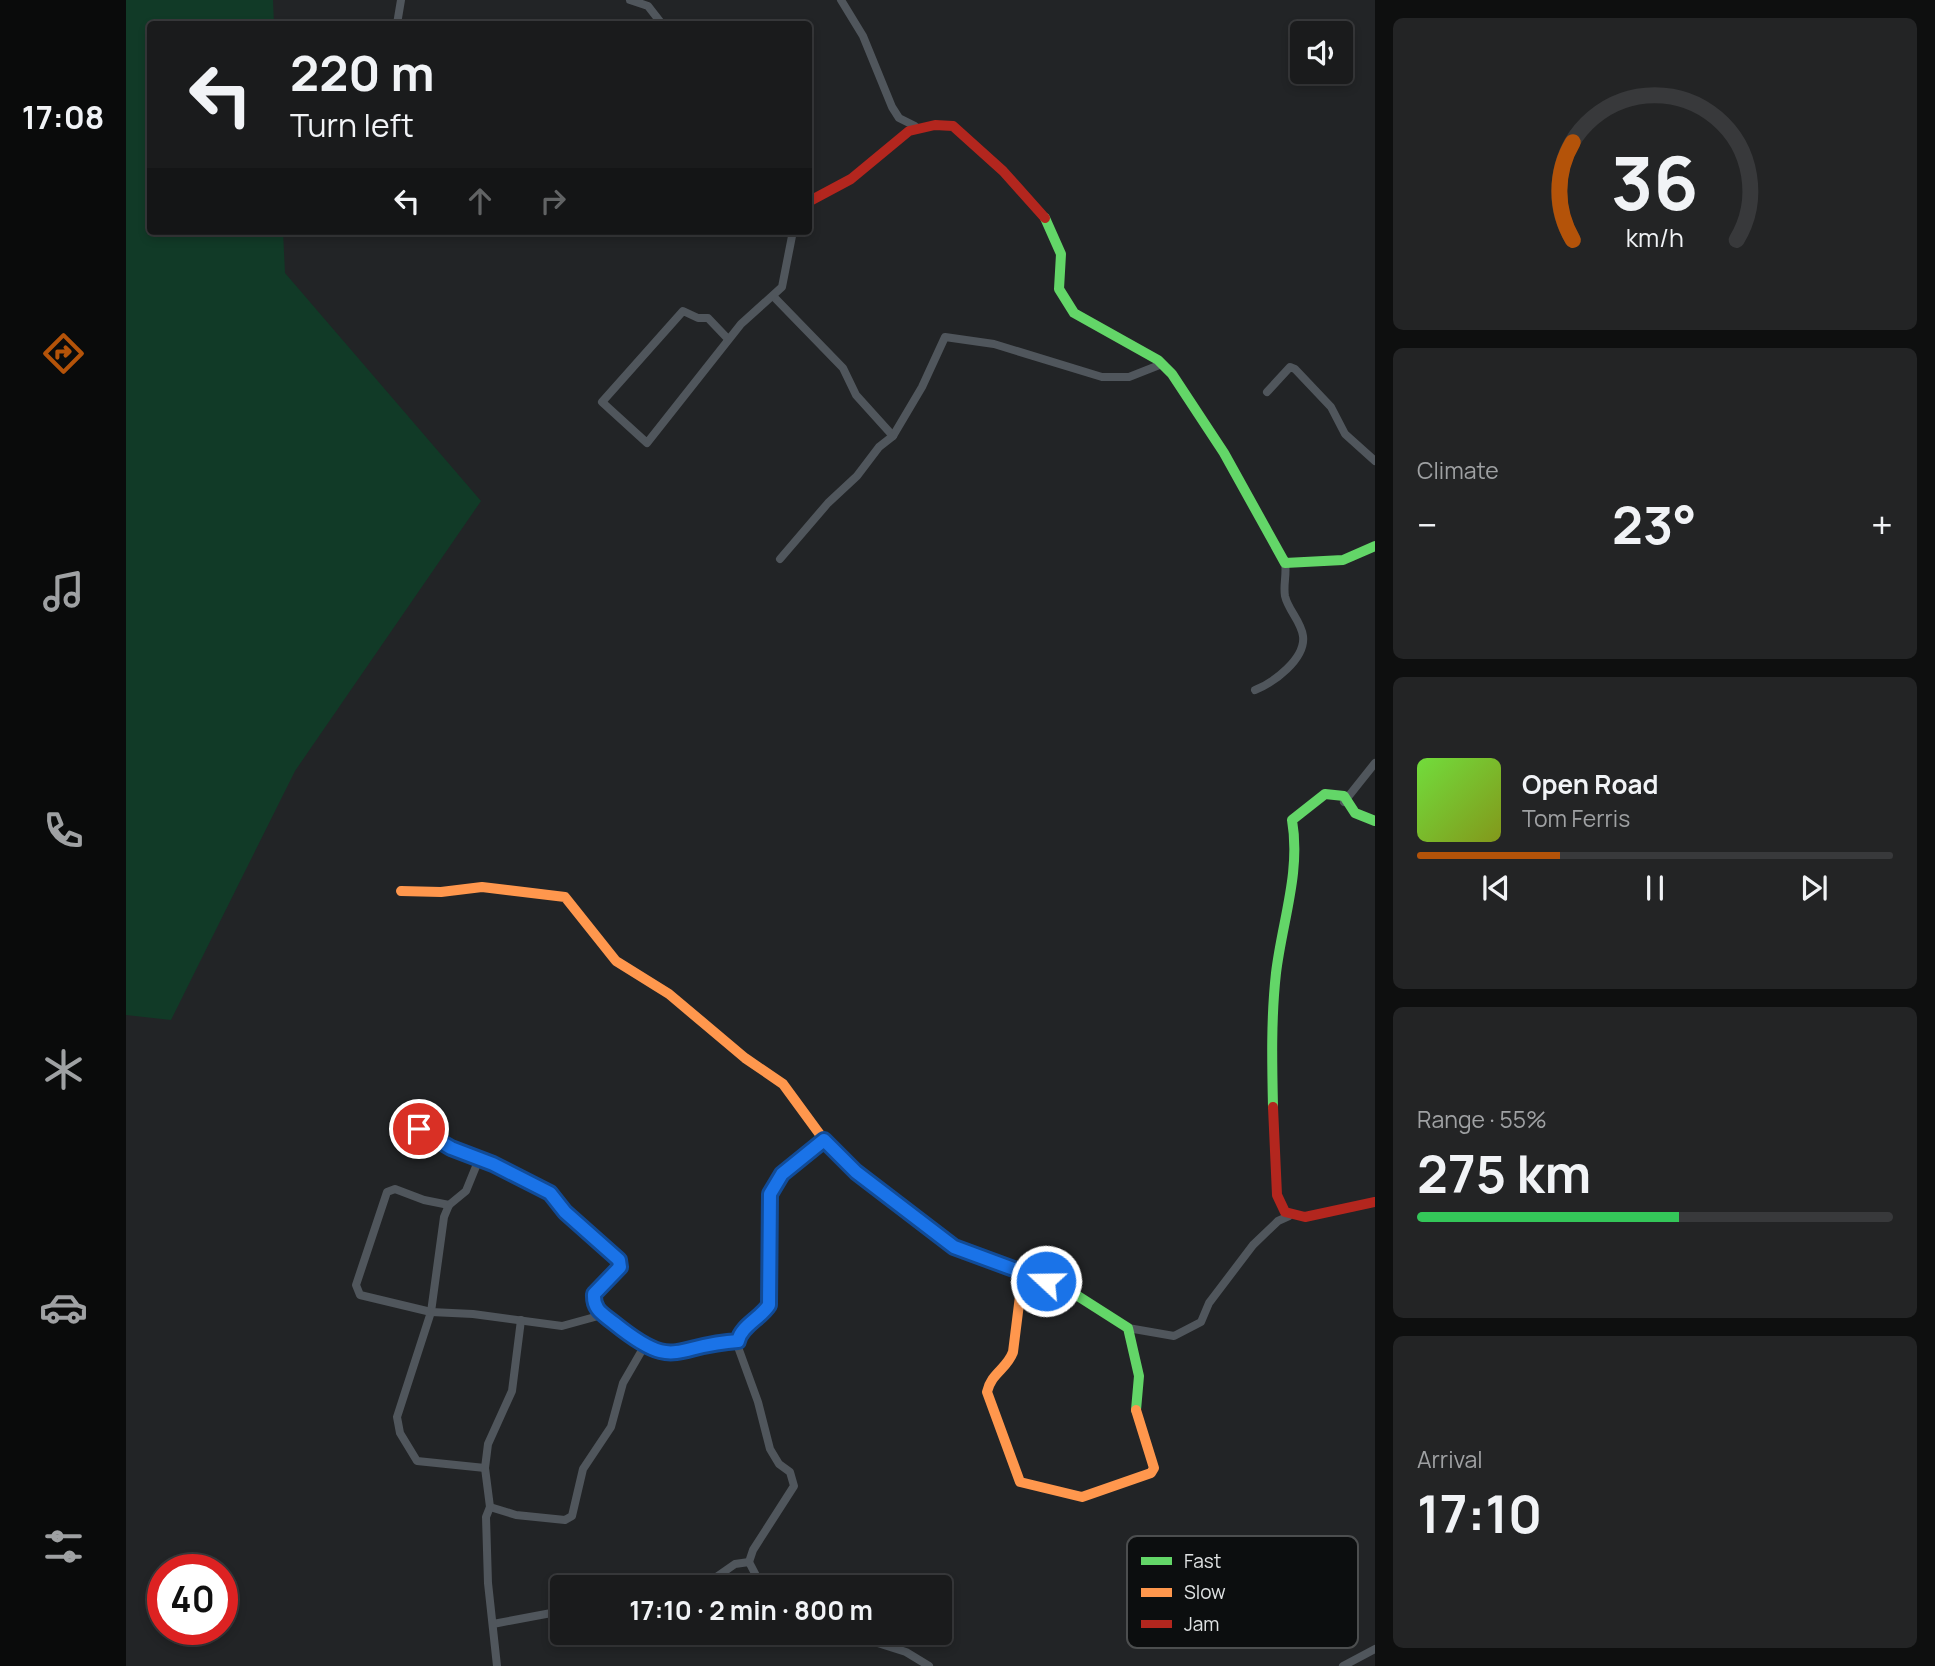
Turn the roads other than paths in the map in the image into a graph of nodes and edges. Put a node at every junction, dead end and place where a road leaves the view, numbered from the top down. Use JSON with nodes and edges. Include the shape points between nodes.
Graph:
{"nodes":[{"id":1,"x":401,"y":0,"type":"edge"},
{"id":2,"x":630,"y":0,"type":"edge"},
{"id":3,"x":841,"y":0,"type":"edge"},
{"id":4,"x":398,"y":21,"type":"edge"},
{"id":5,"x":660,"y":21,"type":"edge"},
{"id":6,"x":915,"y":126,"type":"junction"},
{"id":7,"x":812,"y":200,"type":"edge"},
{"id":8,"x":792,"y":235,"type":"edge"},
{"id":9,"x":774,"y":297,"type":"junction"},
{"id":10,"x":728,"y":339,"type":"junction"},
{"id":11,"x":1163,"y":364,"type":"junction"},
{"id":12,"x":1266,"y":392,"type":"dead end"},
{"id":13,"x":893,"y":436,"type":"junction"},
{"id":14,"x":1375,"y":461,"type":"edge"},
{"id":15,"x":1375,"y":546,"type":"edge"},
{"id":16,"x":780,"y":559,"type":"dead end"},
{"id":17,"x":1285,"y":563,"type":"junction"},
{"id":18,"x":1255,"y":690,"type":"dead end"},
{"id":19,"x":1375,"y":763,"type":"edge"},
{"id":20,"x":1344,"y":802,"type":"junction"},
{"id":21,"x":1375,"y":821,"type":"edge"},
{"id":22,"x":401,"y":891,"type":"dead end"},
{"id":23,"x":419,"y":1129,"type":"dead end"},
{"id":24,"x":824,"y":1140,"type":"junction"},
{"id":25,"x":479,"y":1159,"type":"junction"},
{"id":26,"x":1375,"y":1202,"type":"edge"},
{"id":27,"x":449,"y":1205,"type":"junction"},
{"id":28,"x":1289,"y":1216,"type":"junction"},
{"id":29,"x":1023,"y":1272,"type":"junction"},
{"id":30,"x":431,"y":1312,"type":"junction"},
{"id":31,"x":601,"y":1315,"type":"junction"},
{"id":32,"x":521,"y":1320,"type":"junction"},
{"id":33,"x":1128,"y":1328,"type":"junction"},
{"id":34,"x":738,"y":1341,"type":"junction"},
{"id":35,"x":645,"y":1345,"type":"junction"},
{"id":36,"x":485,"y":1468,"type":"junction"},
{"id":37,"x":490,"y":1507,"type":"junction"},
{"id":38,"x":749,"y":1562,"type":"junction"},
{"id":39,"x":719,"y":1575,"type":"edge"},
{"id":40,"x":756,"y":1575,"type":"edge"},
{"id":41,"x":550,"y":1613,"type":"edge"},
{"id":42,"x":493,"y":1624,"type":"junction"},
{"id":43,"x":884,"y":1645,"type":"edge"},
{"id":44,"x":1375,"y":1649,"type":"edge"},
{"id":45,"x":906,"y":1652,"type":"junction"},
{"id":46,"x":497,"y":1666,"type":"edge"},
{"id":47,"x":911,"y":1666,"type":"edge"},
{"id":48,"x":929,"y":1666,"type":"edge"},
{"id":49,"x":1343,"y":1666,"type":"edge"}],
"edges":[{"from":1,"to":4,"type":"street"},
{"from":2,"to":5,"type":"street","via":[[648,6]]},
{"from":3,"to":6,"type":"street","via":[[869,48],[892,107],[899,118]]},
{"from":6,"to":7,"type":"street","via":[[854,178]]},
{"from":6,"to":11,"type":"street","via":[[943,124],[964,133],[1046,219],[1061,254],[1059,289],[1074,313]]},
{"from":8,"to":9,"type":"street","via":[[786,281]]},
{"from":9,"to":10,"type":"street"},
{"from":9,"to":13,"type":"street","via":[[843,368],[856,395]]},
{"from":10,"to":10,"type":"street","via":[[647,443],[602,402],[683,311],[708,318]]},
{"from":11,"to":13,"type":"street","via":[[1129,377],[1102,377],[994,344],[944,337]]},
{"from":11,"to":17,"type":"street","via":[[1224,453]]},
{"from":12,"to":14,"type":"street","via":[[1283,371],[1295,369],[1331,407],[1345,434]]},
{"from":13,"to":16,"type":"street","via":[[878,447]]},
{"from":15,"to":17,"type":"street","via":[[1333,564]]},
{"from":17,"to":18,"type":"street","via":[[1285,596],[1302,632],[1302,643],[1274,682]]},
{"from":19,"to":20,"type":"street"},
{"from":20,"to":21,"type":"street","via":[[1354,813]]},
{"from":20,"to":28,"type":"street","via":[[1343,796],[1325,793],[1292,820],[1294,875],[1276,973],[1270,1067],[1277,1195]]},
{"from":22,"to":24,"type":"street","via":[[482,887],[565,897],[616,961],[669,994],[783,1084]]},
{"from":23,"to":25,"type":"street"},
{"from":24,"to":29,"type":"street","via":[[856,1172],[954,1247]]},
{"from":24,"to":34,"type":"street","via":[[782,1174],[770,1194],[769,1305]]},
{"from":25,"to":27,"type":"street","via":[[466,1191]]},
{"from":25,"to":31,"type":"street","via":[[550,1193],[619,1260],[620,1267],[594,1294]]},
{"from":26,"to":28,"type":"street","via":[[1359,1202],[1306,1218]]},
{"from":27,"to":30,"type":"street"},
{"from":27,"to":30,"type":"street","via":[[395,1189],[387,1192],[356,1285],[360,1295]]},
{"from":28,"to":33,"type":"street","via":[[1253,1245],[1209,1303],[1201,1322],[1174,1336]]},
{"from":29,"to":33,"type":"street","via":[[1070,1291]]},
{"from":29,"to":33,"type":"street","via":[[1009,1364],[996,1370],[987,1392],[1016,1474],[1025,1486],[1082,1497],[1151,1473],[1154,1468],[1136,1415],[1139,1376]]},
{"from":30,"to":32,"type":"street"},
{"from":30,"to":36,"type":"street","via":[[397,1417],[400,1433],[416,1461]]},
{"from":31,"to":32,"type":"street","via":[[569,1326]]},
{"from":31,"to":35,"type":"street"},
{"from":32,"to":36,"type":"street","via":[[512,1391],[491,1437]]},
{"from":34,"to":35,"type":"street","via":[[717,1342],[680,1354],[662,1353]]},
{"from":34,"to":38,"type":"street","via":[[770,1449],[794,1478],[794,1486]]},
{"from":35,"to":37,"type":"street","via":[[623,1383],[611,1427],[583,1469],[572,1516],[565,1520],[516,1515]]},
{"from":36,"to":37,"type":"street"},
{"from":37,"to":42,"type":"street","via":[[486,1517]]},
{"from":38,"to":39,"type":"street","via":[[735,1564]]},
{"from":38,"to":40,"type":"street"},
{"from":41,"to":42,"type":"street"},
{"from":42,"to":46,"type":"street"},
{"from":43,"to":45,"type":"street"},
{"from":44,"to":49,"type":"street"},
{"from":45,"to":47,"type":"street"},
{"from":45,"to":48,"type":"street"}]}
